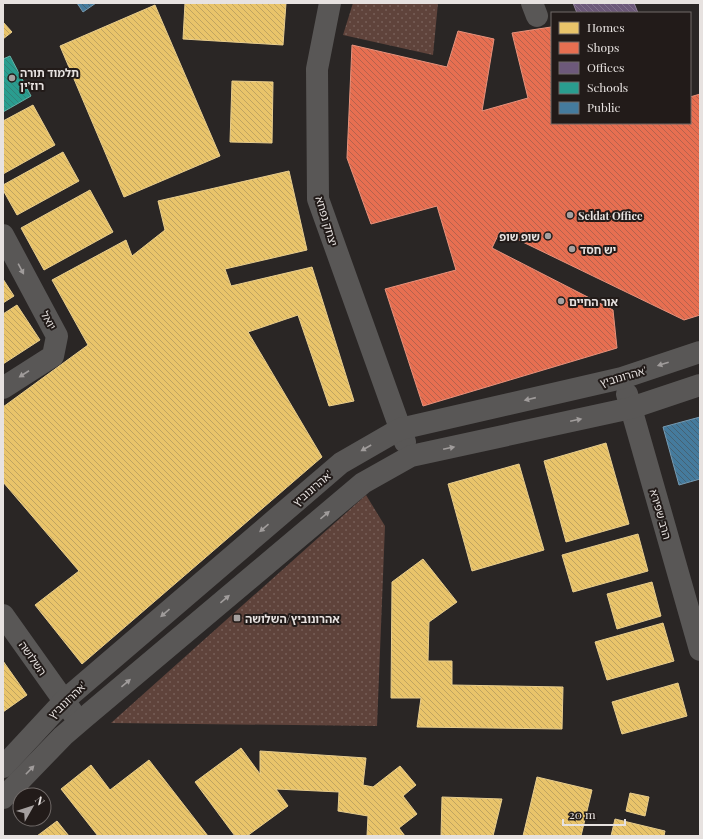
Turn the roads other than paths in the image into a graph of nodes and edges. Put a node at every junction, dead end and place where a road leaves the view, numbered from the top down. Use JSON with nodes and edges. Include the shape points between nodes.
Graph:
{"nodes":[{"id":1,"x":330,"y":3,"type":"edge"},
{"id":2,"x":3,"y":235,"type":"edge"},
{"id":3,"x":700,"y":352,"type":"edge"},
{"id":4,"x":622,"y":378,"type":"junction"},
{"id":5,"x":700,"y":385,"type":"edge"},
{"id":6,"x":3,"y":388,"type":"edge"},
{"id":7,"x":631,"y":408,"type":"junction"},
{"id":8,"x":400,"y":429,"type":"junction"},
{"id":9,"x":411,"y":456,"type":"junction"},
{"id":10,"x":3,"y":615,"type":"edge"},
{"id":11,"x":697,"y":629,"type":"edge"},
{"id":12,"x":700,"y":650,"type":"edge"},
{"id":13,"x":63,"y":701,"type":"junction"},
{"id":14,"x":80,"y":721,"type":"junction"},
{"id":15,"x":3,"y":767,"type":"edge"},
{"id":16,"x":3,"y":798,"type":"edge"}],
"edges":[{"from":1,"to":8,"type":"street","name":"יצחק נפחא","via":[[317,69],[318,199]]},
{"from":2,"to":6,"type":"street","name":"יואל","one_way":true,"via":[[57,336],[52,356]]},
{"from":3,"to":4,"type":"street","name":"אהרונוביץ'","one_way":true},
{"from":4,"to":7,"type":"street","name":"הרב שפירא"},
{"from":4,"to":8,"type":"street","name":"אהרונוביץ'","one_way":true},
{"from":5,"to":7,"type":"street"},
{"from":9,"to":7,"type":"street","one_way":true},
{"from":7,"to":11,"type":"street","name":"הרב שפירא"},
{"from":8,"to":9,"type":"street","name":"יצחק נפחא"},
{"from":8,"to":13,"type":"street","name":"אהרונוביץ'","one_way":true,"via":[[341,462]]},
{"from":14,"to":9,"type":"street","one_way":true,"via":[[364,483]]},
{"from":10,"to":13,"type":"street","name":"השלושה"},
{"from":11,"to":12,"type":"street","name":"הרב שפירא"},
{"from":13,"to":14,"type":"street","name":"השלושה"},
{"from":13,"to":15,"type":"street","name":"אהרונוביץ'"},
{"from":16,"to":14,"type":"street","one_way":true}]}
